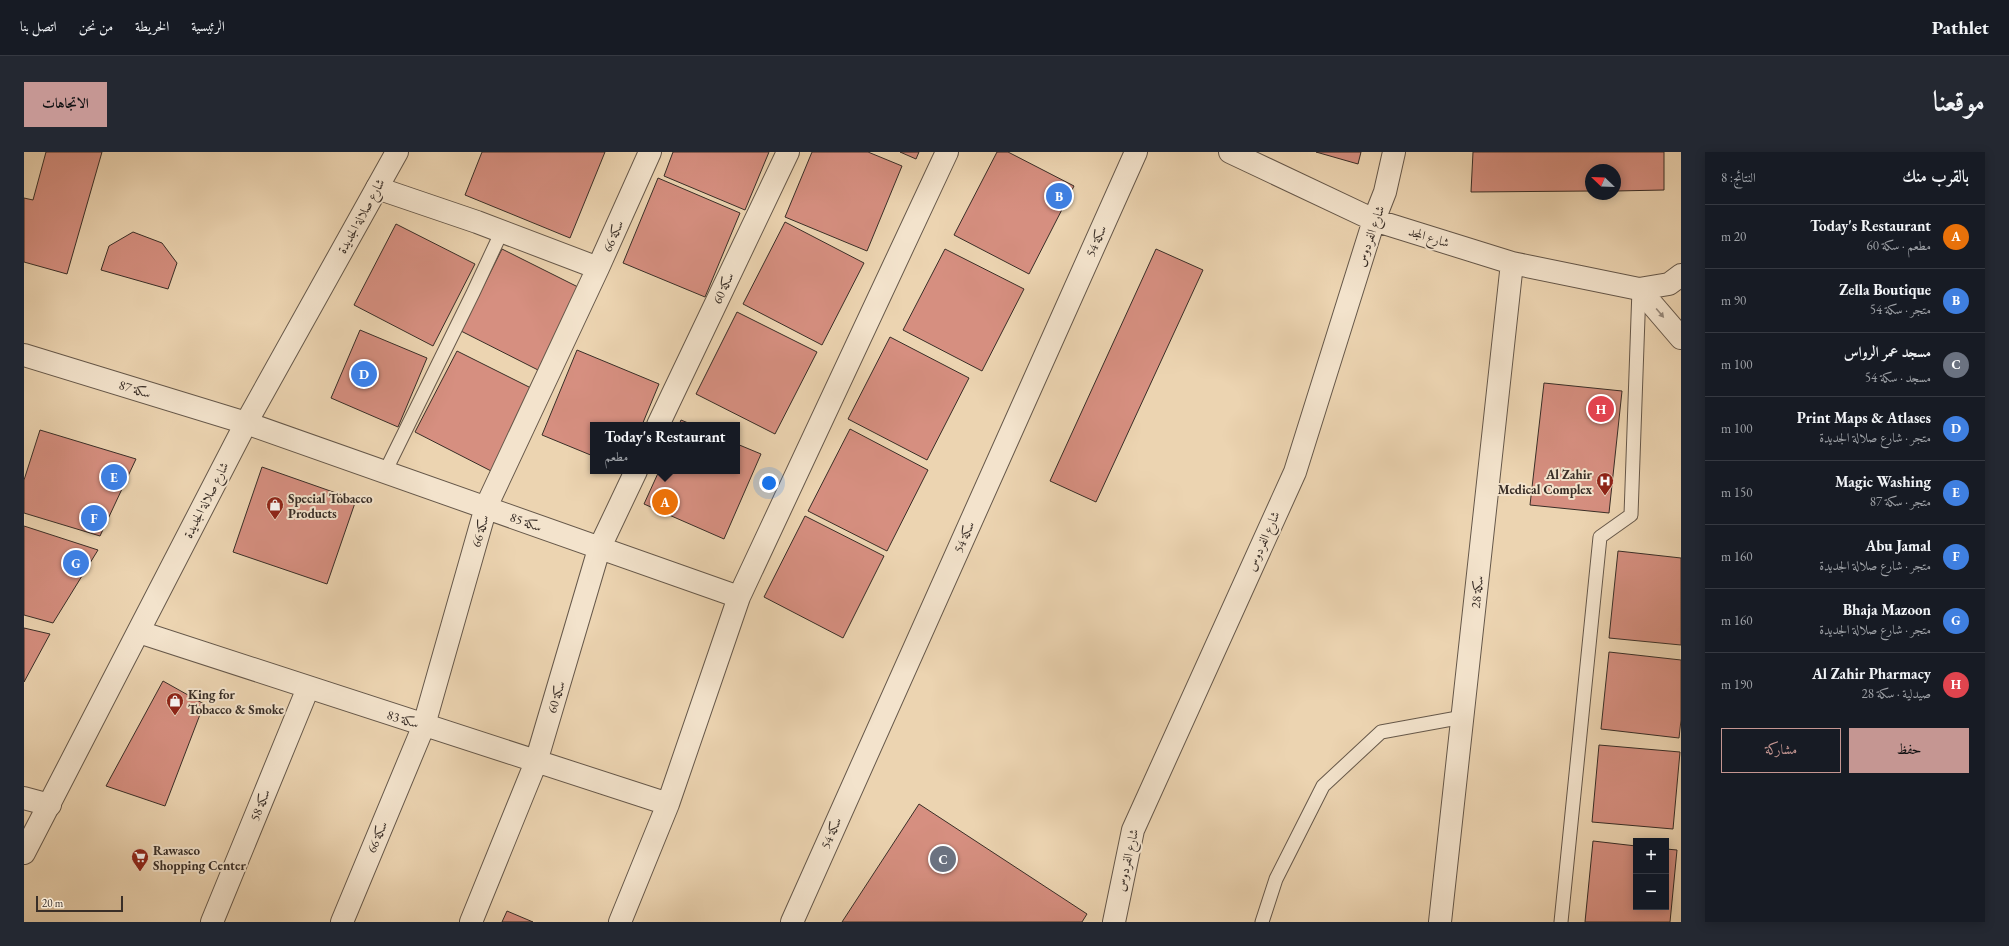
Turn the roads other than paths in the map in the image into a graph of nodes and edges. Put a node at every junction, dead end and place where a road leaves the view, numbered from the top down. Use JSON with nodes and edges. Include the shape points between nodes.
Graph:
{"nodes":[{"id":1,"x":397,"y":152,"type":"edge"},
{"id":2,"x":650,"y":152,"type":"edge"},
{"id":3,"x":788,"y":152,"type":"edge"},
{"id":4,"x":947,"y":152,"type":"edge"},
{"id":5,"x":1136,"y":152,"type":"edge"},
{"id":6,"x":1394,"y":152,"type":"edge"},
{"id":7,"x":1243,"y":155,"type":"edge"},
{"id":8,"x":377,"y":188,"type":"junction"},
{"id":9,"x":1374,"y":220,"type":"junction"},
{"id":10,"x":502,"y":231,"type":"junction"},
{"id":11,"x":1512,"y":263,"type":"junction"},
{"id":12,"x":598,"y":268,"type":"junction"},
{"id":13,"x":1681,"y":275,"type":"edge"},
{"id":14,"x":1639,"y":289,"type":"junction"},
{"id":15,"x":1681,"y":338,"type":"edge"},
{"id":16,"x":25,"y":359,"type":"edge"},
{"id":17,"x":659,"y":422,"type":"edge"},
{"id":18,"x":246,"y":423,"type":"junction"},
{"id":19,"x":385,"y":472,"type":"junction"},
{"id":20,"x":635,"y":474,"type":"edge"},
{"id":21,"x":486,"y":507,"type":"junction"},
{"id":22,"x":600,"y":549,"type":"junction"},
{"id":23,"x":739,"y":597,"type":"junction"},
{"id":24,"x":139,"y":632,"type":"junction"},
{"id":25,"x":308,"y":688,"type":"junction"},
{"id":26,"x":1463,"y":717,"type":"junction"},
{"id":27,"x":424,"y":725,"type":"junction"},
{"id":28,"x":536,"y":762,"type":"junction"},
{"id":29,"x":24,"y":798,"type":"edge"},
{"id":30,"x":668,"y":804,"type":"junction"},
{"id":31,"x":50,"y":805,"type":"junction"},
{"id":32,"x":24,"y":853,"type":"edge"},
{"id":33,"x":212,"y":922,"type":"edge"},
{"id":34,"x":342,"y":922,"type":"edge"},
{"id":35,"x":471,"y":922,"type":"edge"},
{"id":36,"x":620,"y":922,"type":"edge"},
{"id":37,"x":792,"y":922,"type":"edge"},
{"id":38,"x":1114,"y":922,"type":"edge"},
{"id":39,"x":1262,"y":922,"type":"edge"},
{"id":40,"x":1440,"y":922,"type":"edge"},
{"id":41,"x":1562,"y":922,"type":"edge"}],
"edges":[{"from":1,"to":8,"type":"street","name":"شارع صلالة الجديدة"},
{"from":2,"to":12,"type":"street","name":"سكة 66"},
{"from":3,"to":17,"type":"street","name":"سكة 60"},
{"from":4,"to":23,"type":"street"},
{"from":5,"to":37,"type":"street","name":"سكة 54"},
{"from":6,"to":9,"type":"street","name":"شارع الفردوس","via":[[1385,192]]},
{"from":7,"to":9,"type":"street","name":"شارع المجد"},
{"from":8,"to":10,"type":"street"},
{"from":8,"to":18,"type":"street","name":"شارع صلالة الجديدة"},
{"from":9,"to":11,"type":"street","name":"شارع المجد"},
{"from":9,"to":38,"type":"street","name":"شارع الفردوس","via":[[1295,472],[1133,830]]},
{"from":10,"to":12,"type":"street"},
{"from":10,"to":19,"type":"lane"},
{"from":11,"to":14,"type":"street","name":"شارع المجد"},
{"from":11,"to":26,"type":"street","name":"سكة 28"},
{"from":12,"to":21,"type":"street","name":"سكة 66"},
{"from":13,"to":14,"type":"street","name":"شارع المجد","via":[[1669,284]]},
{"from":14,"to":15,"type":"street","one_way":true},
{"from":14,"to":41,"type":"lane","via":[[1631,516],[1600,537]]},
{"from":16,"to":18,"type":"street","name":"سكة 87"},
{"from":18,"to":19,"type":"street","name":"سكة 85"},
{"from":18,"to":24,"type":"street","name":"شارع صلالة الجديدة"},
{"from":19,"to":21,"type":"street","name":"سكة 85"},
{"from":20,"to":22,"type":"street","name":"سكة 60"},
{"from":21,"to":22,"type":"street","name":"سكة 85"},
{"from":21,"to":27,"type":"street","name":"سكة 66"},
{"from":22,"to":23,"type":"street","name":"سكة 85"},
{"from":22,"to":28,"type":"street","name":"سكة 60"},
{"from":23,"to":30,"type":"street"},
{"from":24,"to":25,"type":"street","name":"سكة 83"},
{"from":24,"to":31,"type":"street","name":"شارع صلالة الجديدة"},
{"from":25,"to":27,"type":"street","name":"سكة 83"},
{"from":25,"to":33,"type":"street","name":"سكة 58"},
{"from":26,"to":39,"type":"lane","via":[[1381,732],[1323,786],[1276,879]]},
{"from":26,"to":40,"type":"street","name":"سكة 28"},
{"from":27,"to":28,"type":"street","name":"سكة 83"},
{"from":27,"to":34,"type":"street","name":"سكة 66"},
{"from":28,"to":30,"type":"street","name":"سكة 83"},
{"from":28,"to":35,"type":"street","name":"سكة 60"},
{"from":29,"to":31,"type":"street"},
{"from":30,"to":36,"type":"street"},
{"from":31,"to":32,"type":"street","name":"شارع صلالة الجديدة"}]}
